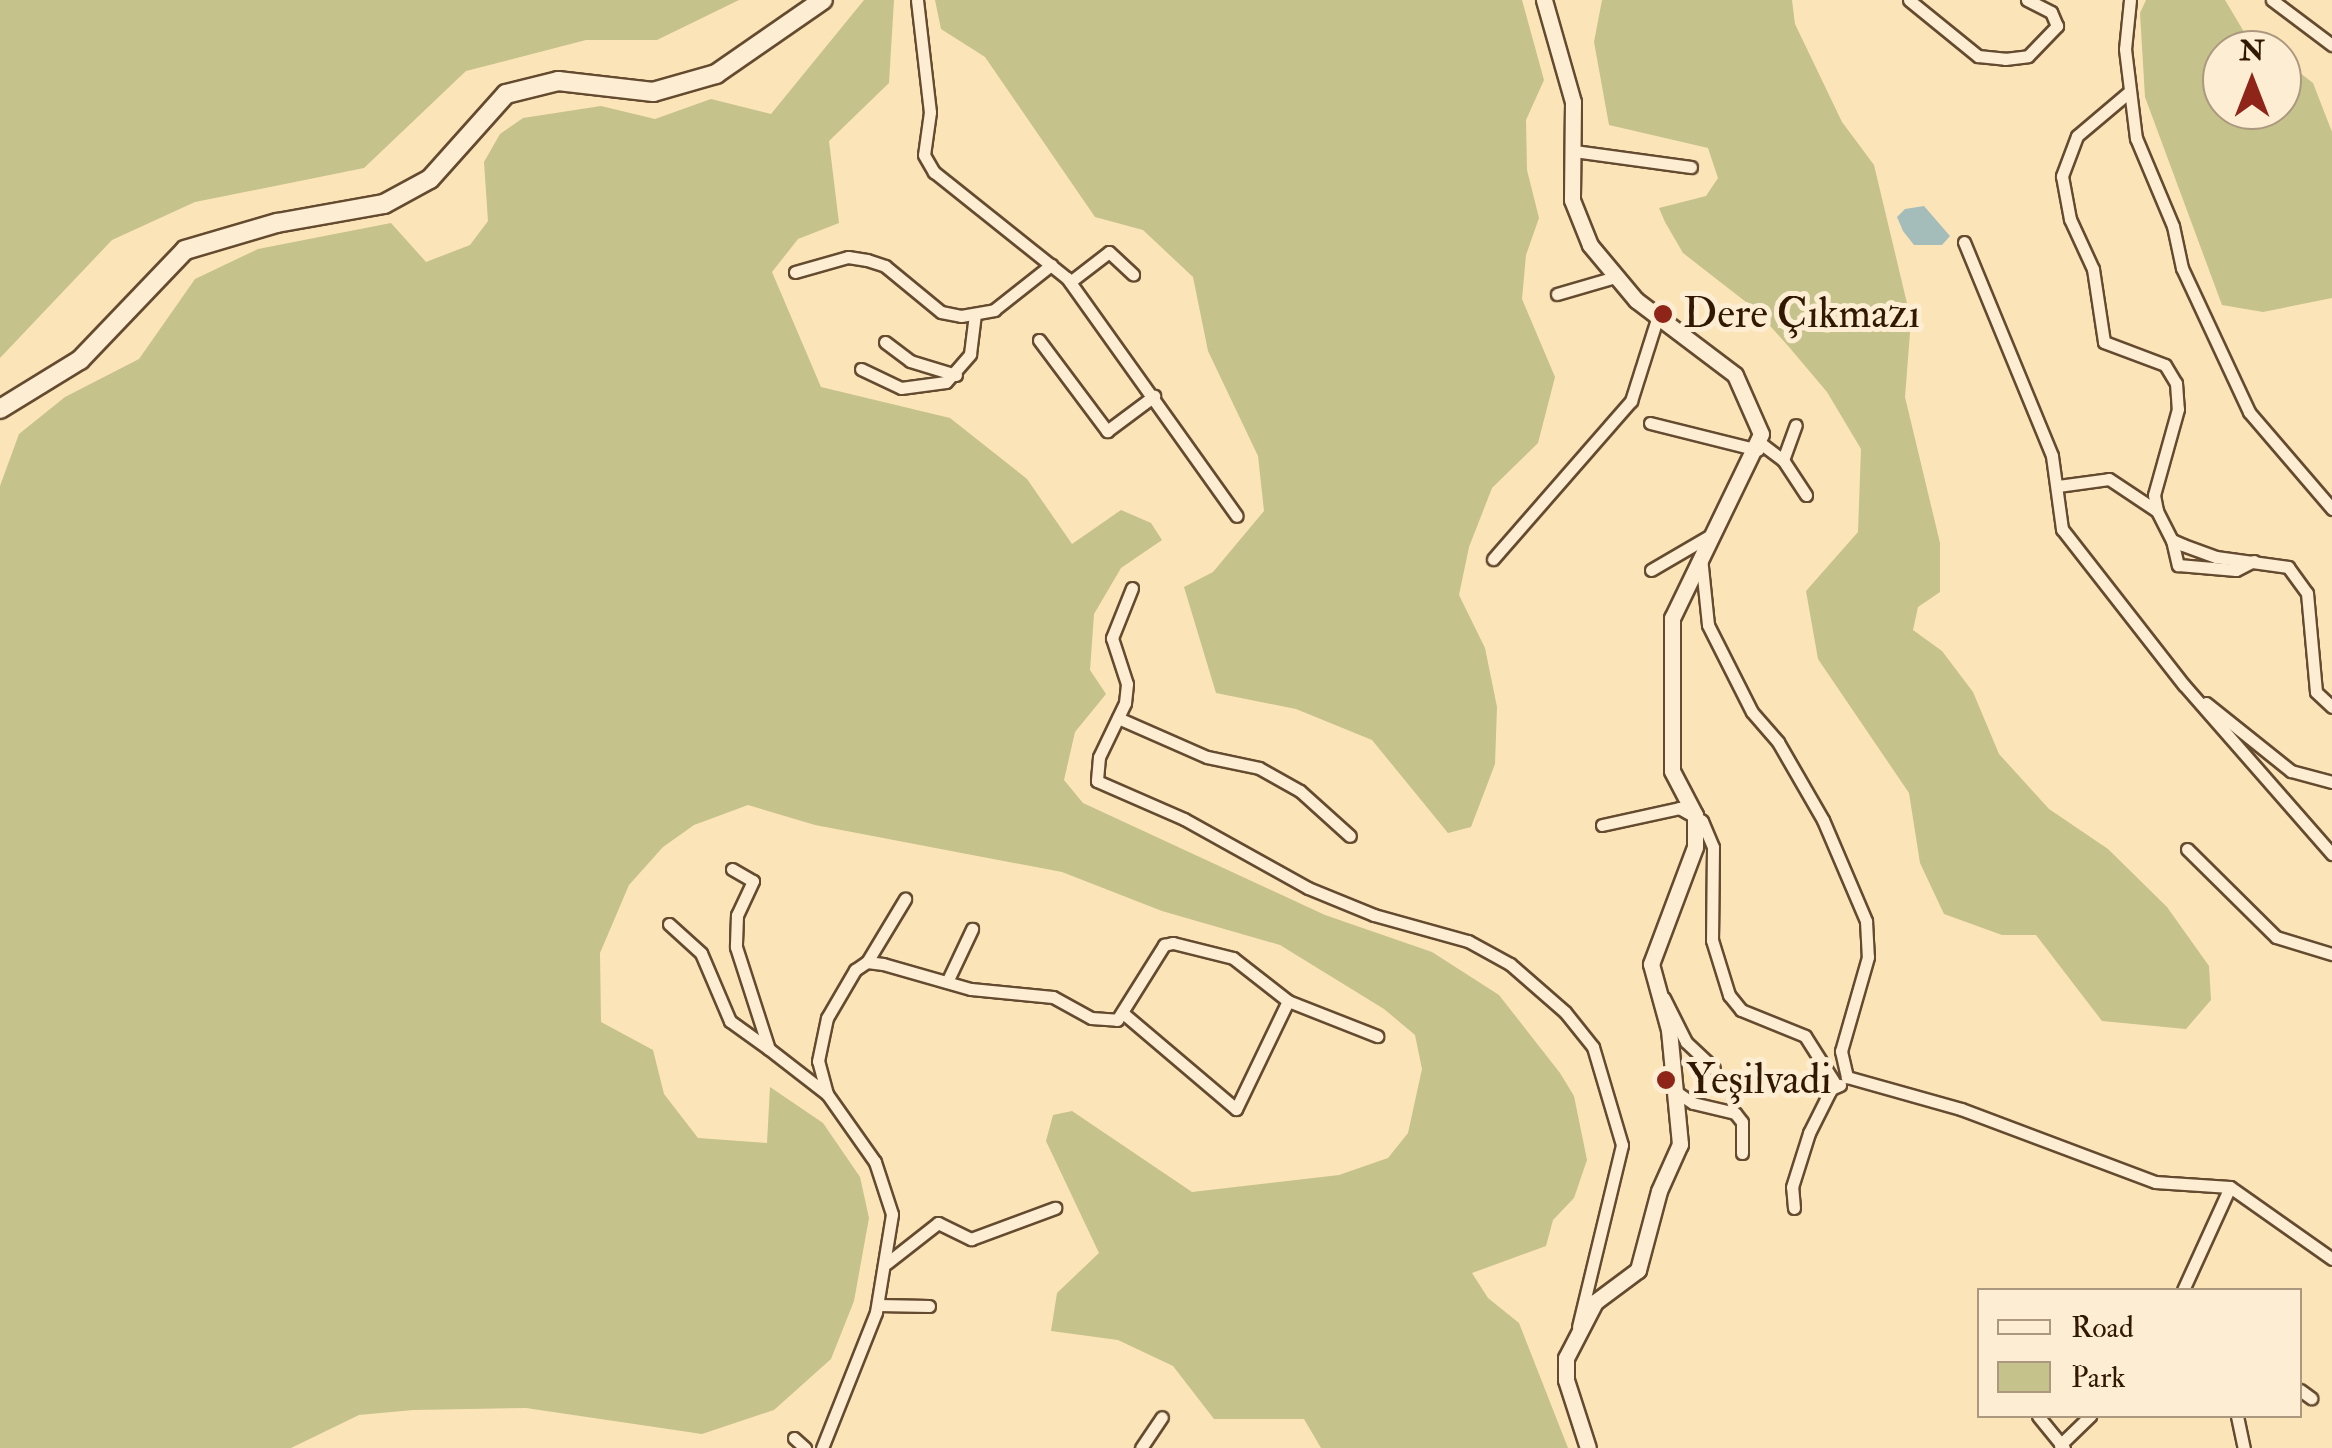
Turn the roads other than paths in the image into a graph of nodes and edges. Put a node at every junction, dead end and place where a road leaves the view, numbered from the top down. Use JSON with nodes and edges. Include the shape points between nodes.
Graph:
{"nodes":[{"id":1,"x":823,"y":0,"type":"edge"},
{"id":2,"x":917,"y":0,"type":"edge"},
{"id":3,"x":1544,"y":0,"type":"edge"},
{"id":4,"x":1909,"y":0,"type":"edge"},
{"id":5,"x":2027,"y":0,"type":"edge"},
{"id":6,"x":2130,"y":0,"type":"edge"},
{"id":7,"x":2272,"y":0,"type":"edge"},
{"id":8,"x":2332,"y":45,"type":"edge"},
{"id":9,"x":2129,"y":92,"type":"junction"},
{"id":10,"x":1574,"y":151,"type":"junction"},
{"id":11,"x":1691,"y":167,"type":"dead end"},
{"id":12,"x":1964,"y":242,"type":"dead end"},
{"id":13,"x":1051,"y":265,"type":"junction"},
{"id":14,"x":795,"y":272,"type":"dead end"},
{"id":15,"x":1133,"y":274,"type":"dead end"},
{"id":16,"x":1612,"y":278,"type":"junction"},
{"id":17,"x":1070,"y":282,"type":"junction"},
{"id":18,"x":1557,"y":294,"type":"dead end"},
{"id":19,"x":974,"y":314,"type":"junction"},
{"id":20,"x":1658,"y":316,"type":"junction"},
{"id":21,"x":1039,"y":340,"type":"dead end"},
{"id":22,"x":885,"y":342,"type":"dead end"},
{"id":23,"x":860,"y":369,"type":"dead end"},
{"id":24,"x":956,"y":375,"type":"junction"},
{"id":25,"x":1154,"y":396,"type":"junction"},
{"id":26,"x":0,"y":408,"type":"edge"},
{"id":27,"x":1650,"y":423,"type":"dead end"},
{"id":28,"x":1796,"y":426,"type":"dead end"},
{"id":29,"x":1758,"y":446,"type":"junction"},
{"id":30,"x":1783,"y":460,"type":"junction"},
{"id":31,"x":2058,"y":486,"type":"junction"},
{"id":32,"x":1806,"y":496,"type":"dead end"},
{"id":33,"x":2332,"y":509,"type":"edge"},
{"id":34,"x":2157,"y":511,"type":"junction"},
{"id":35,"x":1237,"y":516,"type":"dead end"},
{"id":36,"x":1710,"y":535,"type":"junction"},
{"id":37,"x":2172,"y":540,"type":"junction"},
{"id":38,"x":1701,"y":552,"type":"junction"},
{"id":39,"x":1493,"y":559,"type":"dead end"},
{"id":40,"x":2254,"y":560,"type":"junction"},
{"id":41,"x":1651,"y":570,"type":"dead end"},
{"id":42,"x":1132,"y":588,"type":"dead end"},
{"id":43,"x":2198,"y":700,"type":"junction"},
{"id":44,"x":2332,"y":707,"type":"edge"},
{"id":45,"x":1118,"y":718,"type":"junction"},
{"id":46,"x":2332,"y":782,"type":"edge"},
{"id":47,"x":1695,"y":816,"type":"junction"},
{"id":48,"x":1602,"y":825,"type":"dead end"},
{"id":49,"x":1350,"y":836,"type":"dead end"},
{"id":50,"x":2187,"y":849,"type":"dead end"},
{"id":51,"x":2332,"y":854,"type":"edge"},
{"id":52,"x":732,"y":869,"type":"dead end"},
{"id":53,"x":905,"y":899,"type":"dead end"},
{"id":54,"x":669,"y":924,"type":"dead end"},
{"id":55,"x":972,"y":929,"type":"dead end"},
{"id":56,"x":2332,"y":954,"type":"edge"},
{"id":57,"x":867,"y":962,"type":"junction"},
{"id":58,"x":947,"y":982,"type":"junction"},
{"id":59,"x":1656,"y":986,"type":"junction"},
{"id":60,"x":1288,"y":1001,"type":"junction"},
{"id":61,"x":1124,"y":1014,"type":"junction"},
{"id":62,"x":1377,"y":1036,"type":"dead end"},
{"id":63,"x":769,"y":1049,"type":"junction"},
{"id":64,"x":1714,"y":1068,"type":"dead end"},
{"id":65,"x":1854,"y":1084,"type":"junction"},
{"id":66,"x":1836,"y":1085,"type":"junction"},
{"id":67,"x":1672,"y":1089,"type":"junction"},
{"id":68,"x":827,"y":1094,"type":"junction"},
{"id":69,"x":1742,"y":1153,"type":"dead end"},
{"id":70,"x":2230,"y":1186,"type":"junction"},
{"id":71,"x":1055,"y":1208,"type":"dead end"},
{"id":72,"x":1794,"y":1208,"type":"dead end"},
{"id":73,"x":2332,"y":1259,"type":"edge"},
{"id":74,"x":887,"y":1263,"type":"junction"},
{"id":75,"x":2184,"y":1288,"type":"edge"},
{"id":76,"x":878,"y":1305,"type":"junction"},
{"id":77,"x":928,"y":1306,"type":"dead end"},
{"id":78,"x":1578,"y":1327,"type":"junction"},
{"id":79,"x":1162,"y":1417,"type":"dead end"},
{"id":80,"x":2040,"y":1418,"type":"edge"},
{"id":81,"x":2088,"y":1418,"type":"edge"},
{"id":82,"x":2237,"y":1418,"type":"edge"},
{"id":83,"x":794,"y":1438,"type":"dead end"},
{"id":84,"x":2062,"y":1446,"type":"edge"},
{"id":85,"x":805,"y":1448,"type":"edge"},
{"id":86,"x":822,"y":1448,"type":"edge"},
{"id":87,"x":1141,"y":1448,"type":"edge"},
{"id":88,"x":1588,"y":1448,"type":"edge"},
{"id":89,"x":2244,"y":1448,"type":"edge"}],
"edges":[{"from":1,"to":26,"type":"main road","via":[[716,74],[653,92],[558,82],[506,94],[430,179],[384,204],[276,222],[185,250],[80,360]]},
{"from":2,"to":13,"type":"street","via":[[930,112],[924,155],[934,172]]},
{"from":3,"to":10,"type":"street","via":[[1573,102]]},
{"from":4,"to":5,"type":"street","via":[[1978,56],[2004,60],[2028,56],[2057,26],[2051,12]]},
{"from":6,"to":9,"type":"street"},
{"from":7,"to":8,"type":"street"},
{"from":9,"to":33,"type":"street","via":[[2136,138],[2173,226],[2182,268],[2249,412]]},
{"from":9,"to":34,"type":"street","via":[[2077,136],[2062,176],[2070,219],[2092,269],[2104,342],[2165,365],[2176,384],[2178,408],[2154,495]]},
{"from":10,"to":11,"type":"street"},
{"from":10,"to":16,"type":"street","via":[[1572,200]]},
{"from":12,"to":31,"type":"street","via":[[2006,334]]},
{"from":13,"to":17,"type":"street"},
{"from":13,"to":19,"type":"street","via":[[1028,289]]},
{"from":14,"to":19,"type":"street","via":[[848,258],[868,260],[942,312]]},
{"from":15,"to":17,"type":"street","via":[[1109,252]]},
{"from":16,"to":18,"type":"street"},
{"from":16,"to":20,"type":"street"},
{"from":17,"to":25,"type":"street"},
{"from":19,"to":24,"type":"street","via":[[974,345]]},
{"from":20,"to":29,"type":"street","via":[[1735,374],[1754,408]]},
{"from":20,"to":39,"type":"street","via":[[1631,401]]},
{"from":21,"to":25,"type":"street","via":[[1108,431]]},
{"from":22,"to":24,"type":"street","via":[[910,361]]},
{"from":23,"to":24,"type":"street","via":[[901,388]]},
{"from":25,"to":35,"type":"street"},
{"from":27,"to":29,"type":"street"},
{"from":28,"to":30,"type":"street"},
{"from":29,"to":30,"type":"street"},
{"from":29,"to":36,"type":"street"},
{"from":30,"to":32,"type":"street"},
{"from":31,"to":34,"type":"street","via":[[2110,480]]},
{"from":31,"to":43,"type":"street","via":[[2062,529]]},
{"from":34,"to":37,"type":"street"},
{"from":36,"to":38,"type":"street"},
{"from":36,"to":41,"type":"street"},
{"from":37,"to":40,"type":"street","via":[[2216,558]]},
{"from":37,"to":40,"type":"street","via":[[2178,565],[2236,570]]},
{"from":38,"to":47,"type":"street","via":[[1672,618],[1669,646],[1676,723],[1672,771]]},
{"from":38,"to":65,"type":"street","via":[[1708,625],[1752,712],[1778,742],[1822,820],[1866,921],[1868,957],[1841,1051]]},
{"from":40,"to":44,"type":"street","via":[[2288,567],[2307,594],[2316,692]]},
{"from":42,"to":45,"type":"street","via":[[1112,638],[1127,684]]},
{"from":43,"to":46,"type":"street","via":[[2291,771]]},
{"from":43,"to":51,"type":"street"},
{"from":45,"to":49,"type":"street","via":[[1207,756],[1259,768],[1300,791]]},
{"from":45,"to":78,"type":"street","via":[[1094,772],[1107,790],[1184,819],[1324,894],[1468,941],[1524,976],[1593,1047],[1622,1145]]},
{"from":47,"to":48,"type":"street","via":[[1655,809]]},
{"from":47,"to":59,"type":"street","via":[[1695,847],[1655,940]]},
{"from":47,"to":66,"type":"street","via":[[1708,828],[1713,847],[1712,940],[1729,995],[1740,1010],[1805,1036]]},
{"from":50,"to":56,"type":"street","via":[[2276,937]]},
{"from":52,"to":63,"type":"street","via":[[752,881],[737,914],[736,947]]},
{"from":53,"to":57,"type":"street"},
{"from":54,"to":63,"type":"street","via":[[701,953],[730,1021]]},
{"from":55,"to":58,"type":"street"},
{"from":57,"to":58,"type":"street"},
{"from":57,"to":68,"type":"street","via":[[827,1018],[818,1061]]},
{"from":58,"to":61,"type":"street","via":[[1053,998],[1091,1018]]},
{"from":59,"to":64,"type":"street","via":[[1686,1042]]},
{"from":59,"to":67,"type":"street","via":[[1669,1030]]},
{"from":60,"to":61,"type":"street","via":[[1233,958],[1174,943],[1164,945]]},
{"from":60,"to":61,"type":"street","via":[[1236,1109]]},
{"from":60,"to":62,"type":"street"},
{"from":63,"to":68,"type":"street"},
{"from":65,"to":66,"type":"street"},
{"from":65,"to":70,"type":"street","via":[[1961,1109],[2155,1182]]},
{"from":66,"to":72,"type":"street","via":[[1809,1132],[1792,1187]]},
{"from":67,"to":69,"type":"street","via":[[1693,1104],[1736,1114]]},
{"from":67,"to":78,"type":"street","via":[[1680,1144],[1659,1191],[1649,1248],[1638,1270],[1595,1302]]},
{"from":68,"to":74,"type":"street","via":[[886,1188],[892,1214]]},
{"from":70,"to":73,"type":"street"},
{"from":70,"to":75,"type":"street"},
{"from":71,"to":74,"type":"street","via":[[971,1239],[938,1224]]},
{"from":74,"to":76,"type":"street"},
{"from":76,"to":77,"type":"street"},
{"from":76,"to":86,"type":"street"},
{"from":78,"to":88,"type":"street","via":[[1566,1380]]},
{"from":79,"to":87,"type":"street"},
{"from":80,"to":84,"type":"street"},
{"from":81,"to":84,"type":"street"},
{"from":82,"to":89,"type":"street"},
{"from":83,"to":85,"type":"street"}]}
